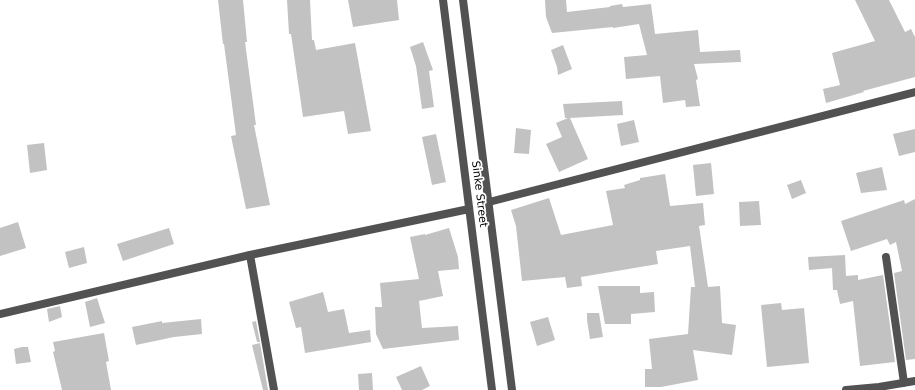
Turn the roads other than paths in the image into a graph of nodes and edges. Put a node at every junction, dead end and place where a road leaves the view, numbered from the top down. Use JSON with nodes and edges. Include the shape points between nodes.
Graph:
{"nodes":[{"id":1,"x":443,"y":0,"type":"edge"},
{"id":2,"x":463,"y":0,"type":"edge"},
{"id":3,"x":915,"y":92,"type":"edge"},
{"id":4,"x":489,"y":202,"type":"junction"},
{"id":5,"x":470,"y":210,"type":"junction"},
{"id":6,"x":250,"y":255,"type":"junction"},
{"id":7,"x":886,"y":257,"type":"dead end"},
{"id":8,"x":0,"y":314,"type":"edge"},
{"id":9,"x":915,"y":381,"type":"edge"},
{"id":10,"x":904,"y":383,"type":"junction"},
{"id":11,"x":879,"y":388,"type":"edge"},
{"id":12,"x":274,"y":390,"type":"edge"},
{"id":13,"x":492,"y":390,"type":"edge"},
{"id":14,"x":512,"y":390,"type":"edge"},
{"id":15,"x":846,"y":390,"type":"edge"}],
"edges":[{"from":1,"to":5,"type":"street","name":"Sinke Street"},
{"from":2,"to":4,"type":"street","name":"Sinke Street"},
{"from":3,"to":4,"type":"street"},
{"from":4,"to":14,"type":"street","name":"Sinke Street"},
{"from":5,"to":6,"type":"street"},
{"from":5,"to":13,"type":"street","name":"Sinke Street"},
{"from":6,"to":8,"type":"street"},
{"from":6,"to":12,"type":"street"},
{"from":7,"to":10,"type":"street"},
{"from":9,"to":10,"type":"street"},
{"from":10,"to":11,"type":"street"},
{"from":11,"to":15,"type":"street"}]}
